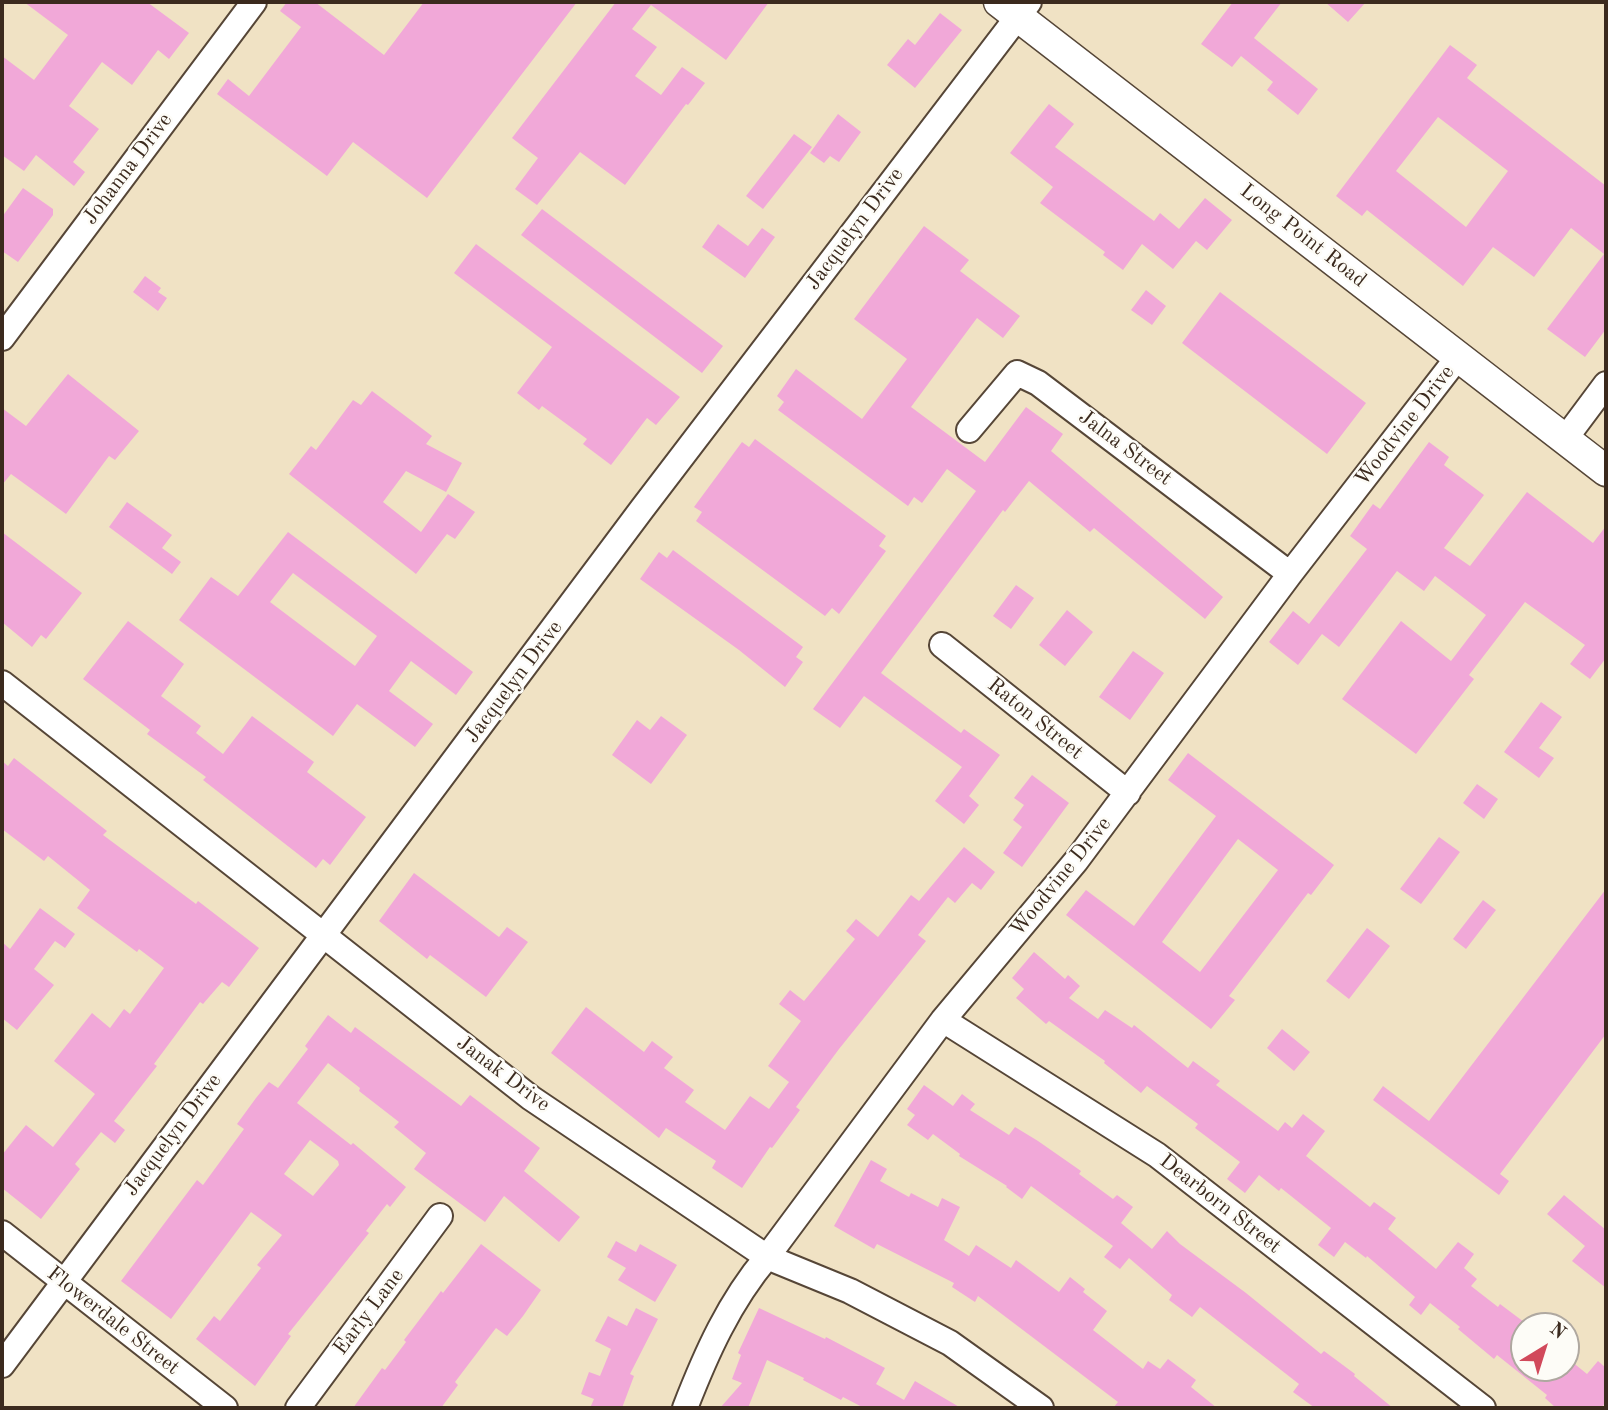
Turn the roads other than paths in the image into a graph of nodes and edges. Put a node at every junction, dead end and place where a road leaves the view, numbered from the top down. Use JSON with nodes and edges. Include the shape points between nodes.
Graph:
{"nodes":[{"id":1,"x":254,"y":2,"type":"edge"},
{"id":2,"x":1015,"y":7,"type":"edge"},
{"id":3,"x":2,"y":338,"type":"edge"},
{"id":4,"x":1458,"y":356,"type":"junction"},
{"id":5,"x":1606,"y":384,"type":"edge"},
{"id":6,"x":969,"y":430,"type":"dead end"},
{"id":7,"x":1565,"y":439,"type":"junction"},
{"id":8,"x":1606,"y":471,"type":"edge"},
{"id":9,"x":1290,"y":573,"type":"junction"},
{"id":10,"x":942,"y":645,"type":"dead end"},
{"id":11,"x":2,"y":683,"type":"edge"},
{"id":12,"x":1128,"y":793,"type":"junction"},
{"id":13,"x":322,"y":934,"type":"junction"},
{"id":14,"x":943,"y":1020,"type":"junction"},
{"id":15,"x":440,"y":1216,"type":"dead end"},
{"id":16,"x":2,"y":1233,"type":"edge"},
{"id":17,"x":767,"y":1257,"type":"junction"},
{"id":18,"x":64,"y":1282,"type":"junction"},
{"id":19,"x":2,"y":1365,"type":"edge"},
{"id":20,"x":225,"y":1408,"type":"edge"},
{"id":21,"x":298,"y":1408,"type":"edge"},
{"id":22,"x":685,"y":1408,"type":"edge"},
{"id":23,"x":1041,"y":1408,"type":"edge"},
{"id":24,"x":1483,"y":1408,"type":"edge"}],
"edges":[{"from":1,"to":3,"type":"street","name":"Johanna Drive"},
{"from":2,"to":4,"type":"main road","name":"Long Point Road"},
{"from":2,"to":13,"type":"street","name":"Jacquelyn Drive"},
{"from":4,"to":7,"type":"main road","name":"Long Point Road"},
{"from":4,"to":9,"type":"street","name":"Woodvine Drive"},
{"from":5,"to":7,"type":"street"},
{"from":6,"to":9,"type":"street","name":"Jalna Street","via":[[1017,373],[1038,383]]},
{"from":7,"to":8,"type":"main road","name":"Long Point Road"},
{"from":9,"to":12,"type":"street","name":"Woodvine Drive"},
{"from":10,"to":12,"type":"street","name":"Raton Street"},
{"from":11,"to":13,"type":"street","name":"Janak Drive"},
{"from":12,"to":14,"type":"street","name":"Woodvine Drive"},
{"from":13,"to":17,"type":"street","name":"Janak Drive","via":[[531,1098]]},
{"from":13,"to":18,"type":"street","name":"Jacquelyn Drive"},
{"from":14,"to":17,"type":"street","name":"Woodvine Drive"},
{"from":14,"to":24,"type":"street","name":"Dearborn Street","via":[[1157,1155]]},
{"from":15,"to":21,"type":"street","name":"Early Lane"},
{"from":16,"to":18,"type":"street","name":"Flowerdale Street"},
{"from":17,"to":22,"type":"street","name":"Woodvine Drive","via":[[745,1283],[705,1356]]},
{"from":17,"to":23,"type":"street","name":"Janak Drive","via":[[850,1291],[950,1343]]},
{"from":18,"to":19,"type":"street","name":"Jacquelyn Drive"},
{"from":18,"to":20,"type":"street","name":"Flowerdale Street"}]}
